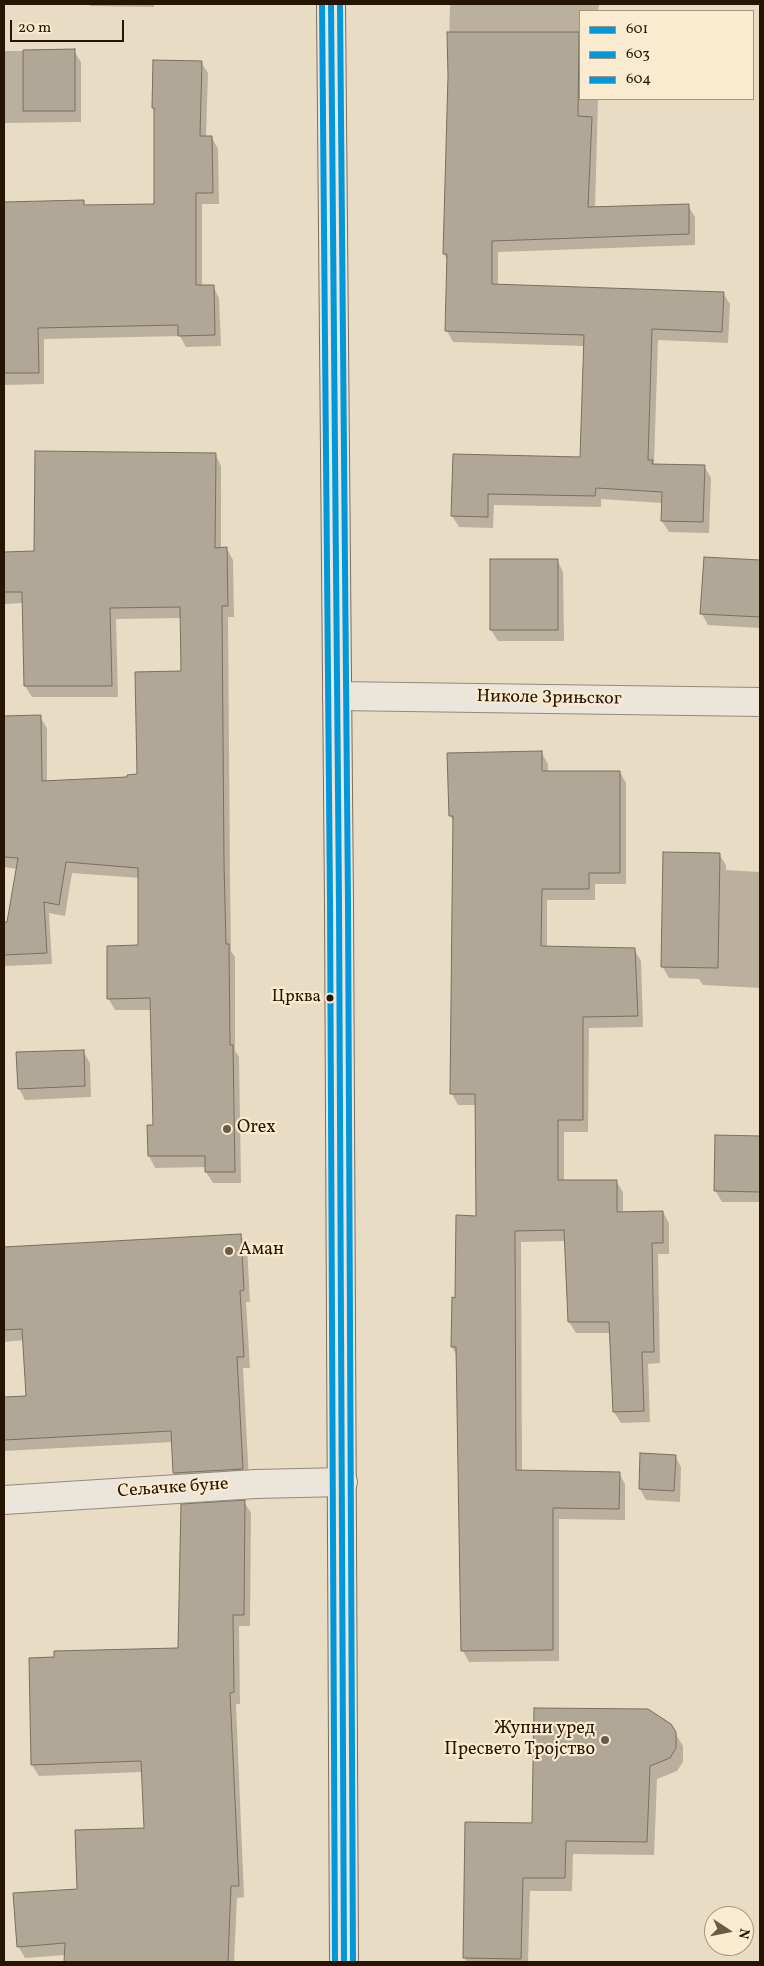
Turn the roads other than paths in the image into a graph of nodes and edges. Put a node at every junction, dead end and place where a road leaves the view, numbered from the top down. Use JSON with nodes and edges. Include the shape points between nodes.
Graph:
{"nodes":[{"id":1,"x":331,"y":4,"type":"edge"},
{"id":2,"x":337,"y":696,"type":"junction"},
{"id":3,"x":760,"y":702,"type":"edge"},
{"id":4,"x":343,"y":1482,"type":"junction"},
{"id":5,"x":4,"y":1500,"type":"edge"},
{"id":6,"x":344,"y":1962,"type":"edge"}],
"edges":[{"from":1,"to":2,"type":"main road"},
{"from":2,"to":3,"type":"main road","name":"Николе Зрињског"},
{"from":2,"to":4,"type":"main road"},
{"from":4,"to":5,"type":"main road","name":"Сељачке буне","via":[[256,1484]]},
{"from":4,"to":6,"type":"main road"}]}
